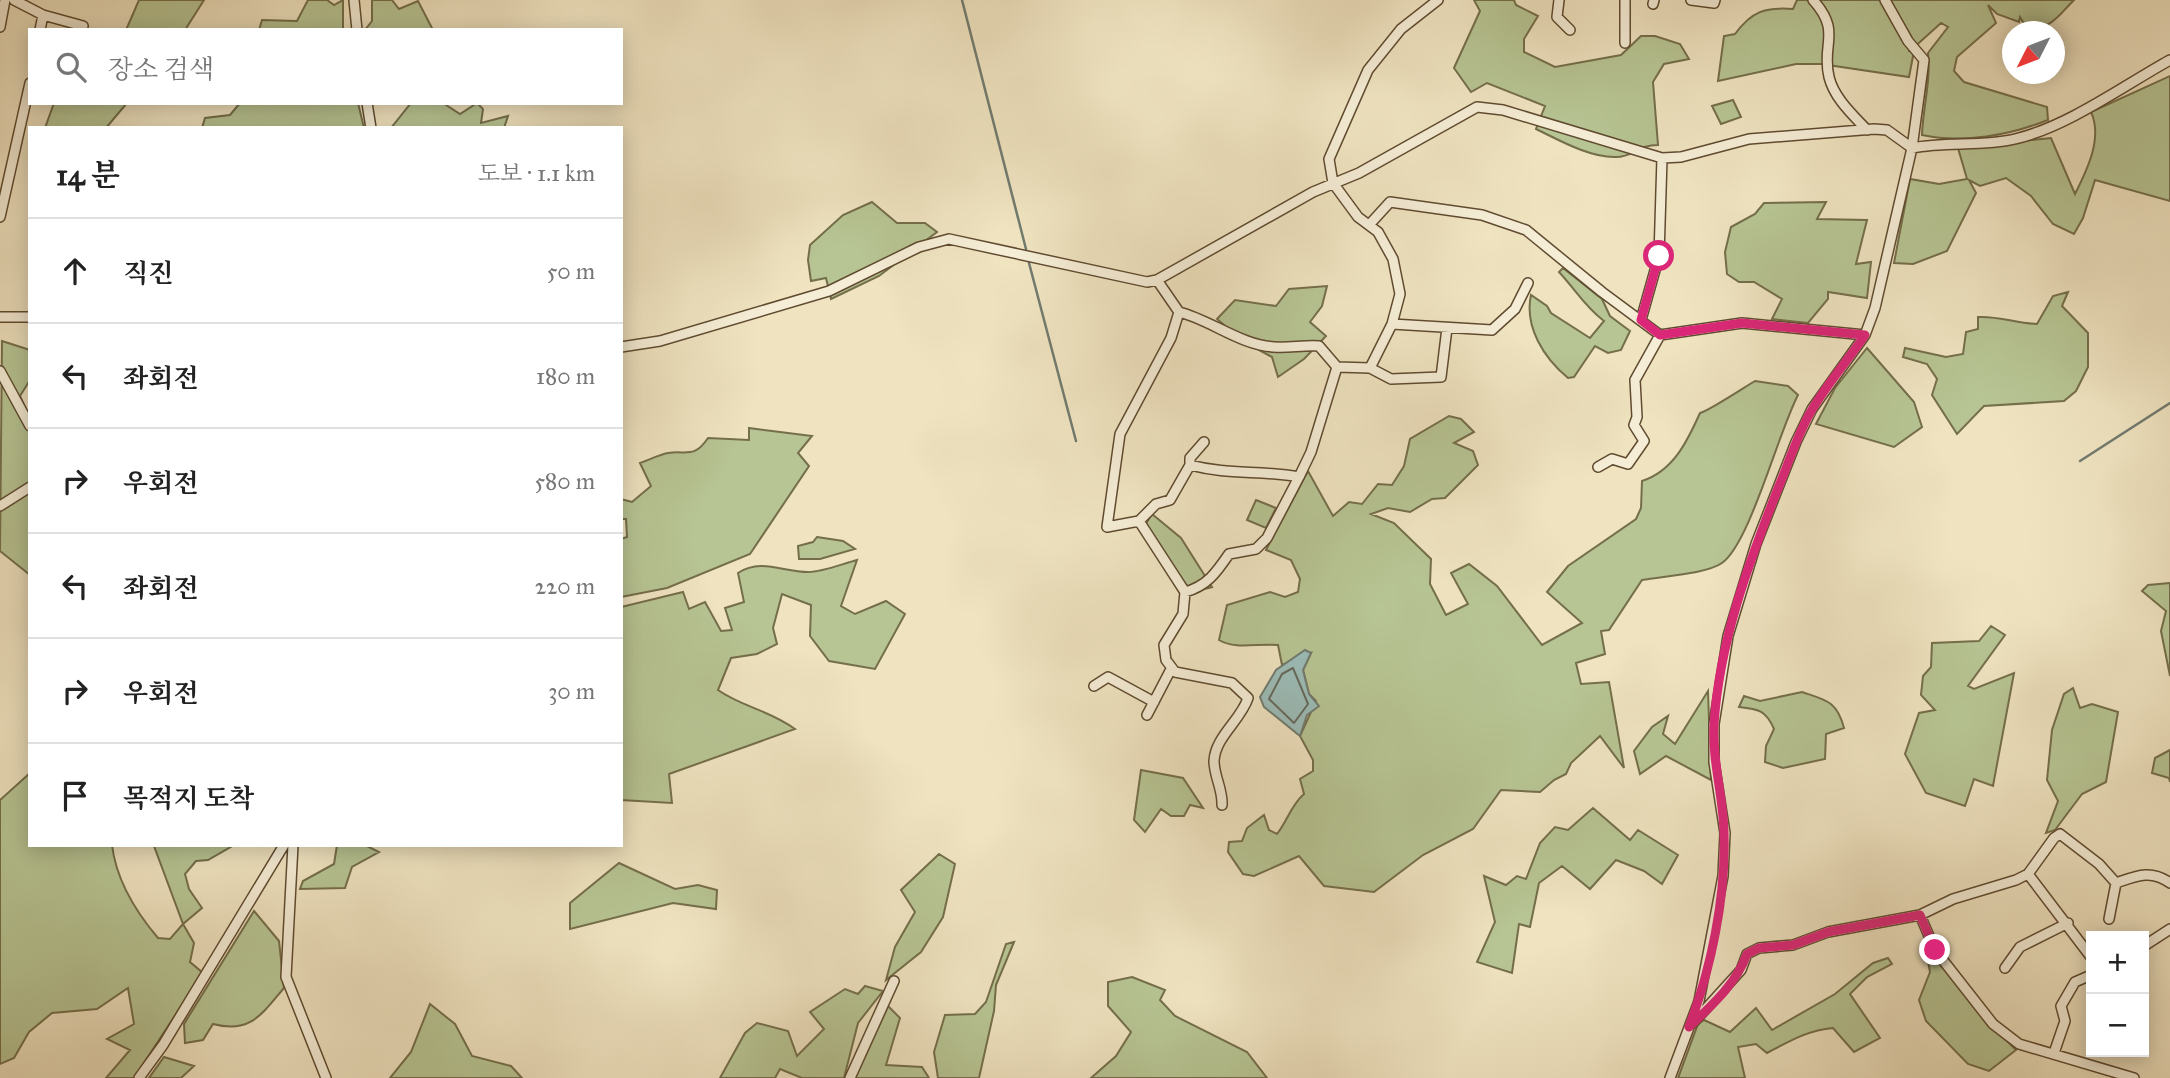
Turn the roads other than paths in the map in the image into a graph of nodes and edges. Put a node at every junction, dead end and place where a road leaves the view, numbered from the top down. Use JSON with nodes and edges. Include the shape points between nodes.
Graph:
{"nodes":[{"id":1,"x":5,"y":0,"type":"edge"},
{"id":2,"x":15,"y":0,"type":"edge"},
{"id":3,"x":354,"y":0,"type":"edge"},
{"id":4,"x":1438,"y":0,"type":"edge"},
{"id":5,"x":1559,"y":0,"type":"edge"},
{"id":6,"x":1625,"y":0,"type":"edge"},
{"id":7,"x":1715,"y":0,"type":"edge"},
{"id":8,"x":1813,"y":0,"type":"edge"},
{"id":9,"x":1885,"y":0,"type":"edge"},
{"id":10,"x":1691,"y":1,"type":"edge"},
{"id":11,"x":43,"y":15,"type":"junction"},
{"id":12,"x":83,"y":26,"type":"dead end"},
{"id":13,"x":0,"y":27,"type":"edge"},
{"id":14,"x":40,"y":28,"type":"edge"},
{"id":15,"x":357,"y":28,"type":"edge"},
{"id":16,"x":1570,"y":30,"type":"dead end"},
{"id":17,"x":1625,"y":44,"type":"dead end"},
{"id":18,"x":2170,"y":60,"type":"edge"},
{"id":19,"x":28,"y":92,"type":"edge"},
{"id":20,"x":367,"y":105,"type":"edge"},
{"id":21,"x":371,"y":126,"type":"edge"},
{"id":22,"x":1867,"y":130,"type":"junction"},
{"id":23,"x":1912,"y":148,"type":"junction"},
{"id":24,"x":1661,"y":158,"type":"junction"},
{"id":25,"x":1334,"y":183,"type":"junction"},
{"id":26,"x":0,"y":217,"type":"edge"},
{"id":27,"x":1369,"y":225,"type":"junction"},
{"id":28,"x":1157,"y":280,"type":"junction"},
{"id":29,"x":1528,"y":284,"type":"dead end"},
{"id":30,"x":1179,"y":313,"type":"junction"},
{"id":31,"x":0,"y":317,"type":"edge"},
{"id":32,"x":28,"y":317,"type":"edge"},
{"id":33,"x":1641,"y":320,"type":"junction"},
{"id":34,"x":1392,"y":324,"type":"junction"},
{"id":35,"x":1447,"y":328,"type":"junction"},
{"id":36,"x":1660,"y":335,"type":"junction"},
{"id":37,"x":1865,"y":335,"type":"junction"},
{"id":38,"x":623,"y":347,"type":"edge"},
{"id":39,"x":1337,"y":367,"type":"junction"},
{"id":40,"x":1370,"y":368,"type":"junction"},
{"id":41,"x":0,"y":371,"type":"edge"},
{"id":42,"x":28,"y":422,"type":"edge"},
{"id":43,"x":1204,"y":442,"type":"dead end"},
{"id":44,"x":1190,"y":465,"type":"junction"},
{"id":45,"x":1598,"y":467,"type":"dead end"},
{"id":46,"x":1298,"y":477,"type":"junction"},
{"id":47,"x":28,"y":488,"type":"edge"},
{"id":48,"x":0,"y":506,"type":"edge"},
{"id":49,"x":1139,"y":521,"type":"junction"},
{"id":50,"x":1185,"y":592,"type":"junction"},
{"id":51,"x":1171,"y":669,"type":"junction"},
{"id":52,"x":1094,"y":686,"type":"dead end"},
{"id":53,"x":1154,"y":702,"type":"junction"},
{"id":54,"x":1147,"y":715,"type":"dead end"},
{"id":55,"x":1222,"y":805,"type":"dead end"},
{"id":56,"x":283,"y":847,"type":"edge"},
{"id":57,"x":293,"y":847,"type":"edge"},
{"id":58,"x":2028,"y":874,"type":"junction"},
{"id":59,"x":2116,"y":883,"type":"junction"},
{"id":60,"x":2170,"y":883,"type":"edge"},
{"id":61,"x":1920,"y":915,"type":"junction"},
{"id":62,"x":2109,"y":919,"type":"dead end"},
{"id":63,"x":2067,"y":923,"type":"junction"},
{"id":64,"x":2170,"y":929,"type":"edge"},
{"id":65,"x":2149,"y":943,"type":"edge"},
{"id":66,"x":2086,"y":950,"type":"edge"},
{"id":67,"x":2005,"y":968,"type":"dead end"},
{"id":68,"x":2086,"y":977,"type":"edge"},
{"id":69,"x":894,"y":981,"type":"dead end"},
{"id":70,"x":1689,"y":1027,"type":"junction"},
{"id":71,"x":2054,"y":1053,"type":"junction"},
{"id":72,"x":139,"y":1078,"type":"edge"},
{"id":73,"x":326,"y":1078,"type":"edge"},
{"id":74,"x":850,"y":1078,"type":"edge"},
{"id":75,"x":1670,"y":1078,"type":"edge"},
{"id":76,"x":2134,"y":1078,"type":"edge"}],
"edges":[{"from":1,"to":13,"type":"street"},
{"from":2,"to":11,"type":"street"},
{"from":3,"to":15,"type":"street"},
{"from":4,"to":25,"type":"street","via":[[1401,29],[1368,70],[1329,159]]},
{"from":5,"to":16,"type":"street","via":[[1558,18]]},
{"from":6,"to":17,"type":"street"},
{"from":7,"to":10,"type":"street"},
{"from":8,"to":22,"type":"street","via":[[1829,21],[1829,77],[1839,98]]},
{"from":9,"to":23,"type":"street","via":[[1924,60]]},
{"from":11,"to":12,"type":"street"},
{"from":11,"to":14,"type":"street"},
{"from":18,"to":23,"type":"street","via":[[2054,125],[2015,139]]},
{"from":19,"to":26,"type":"street"},
{"from":20,"to":21,"type":"street"},
{"from":22,"to":23,"type":"street","via":[[1887,130]]},
{"from":22,"to":24,"type":"street","via":[[1749,139]]},
{"from":23,"to":37,"type":"street"},
{"from":24,"to":25,"type":"street","via":[[1489,106],[1466,111]]},
{"from":24,"to":33,"type":"street","via":[[1659,256]]},
{"from":25,"to":27,"type":"street"},
{"from":25,"to":28,"type":"street"},
{"from":27,"to":33,"type":"street","via":[[1390,202],[1504,221],[1526,230]]},
{"from":27,"to":34,"type":"street","via":[[1393,259],[1400,294]]},
{"from":28,"to":30,"type":"street"},
{"from":28,"to":38,"type":"street","via":[[1147,282],[950,239],[919,247],[829,291],[660,341]]},
{"from":29,"to":35,"type":"street","via":[[1515,309],[1492,330]]},
{"from":30,"to":39,"type":"street","via":[[1204,318],[1224,331],[1273,347],[1319,346]]},
{"from":30,"to":49,"type":"street","via":[[1171,338],[1120,434],[1107,527]]},
{"from":31,"to":32,"type":"street"},
{"from":33,"to":36,"type":"street"},
{"from":34,"to":35,"type":"street"},
{"from":34,"to":40,"type":"street"},
{"from":35,"to":40,"type":"street","via":[[1441,377],[1391,379]]},
{"from":36,"to":37,"type":"street","via":[[1742,323]]},
{"from":36,"to":45,"type":"street","via":[[1636,380],[1634,425],[1644,441],[1629,464],[1612,459]]},
{"from":37,"to":70,"type":"street","via":[[1812,409],[1796,442],[1756,544],[1728,636],[1714,724],[1724,833],[1723,876],[1699,1001]]},
{"from":39,"to":40,"type":"street"},
{"from":39,"to":46,"type":"street","via":[[1311,452]]},
{"from":41,"to":42,"type":"street"},
{"from":43,"to":44,"type":"street","via":[[1190,458]]},
{"from":44,"to":46,"type":"street","via":[[1220,473],[1273,472]]},
{"from":44,"to":49,"type":"street","via":[[1170,500],[1156,505]]},
{"from":46,"to":50,"type":"street","via":[[1267,538],[1256,549],[1229,554],[1201,588]]},
{"from":47,"to":48,"type":"street"},
{"from":49,"to":50,"type":"street"},
{"from":50,"to":51,"type":"street","via":[[1183,614],[1164,645]]},
{"from":51,"to":53,"type":"street"},
{"from":51,"to":55,"type":"street","via":[[1232,683],[1248,698],[1218,746],[1214,762]]},
{"from":52,"to":53,"type":"street","via":[[1108,677]]},
{"from":53,"to":54,"type":"street"},
{"from":56,"to":72,"type":"street"},
{"from":57,"to":73,"type":"street","via":[[286,977]]},
{"from":58,"to":59,"type":"street","via":[[2060,834]]},
{"from":58,"to":61,"type":"street"},
{"from":58,"to":63,"type":"street"},
{"from":59,"to":60,"type":"street","via":[[2143,873]]},
{"from":59,"to":62,"type":"street"},
{"from":61,"to":70,"type":"street","via":[[1828,932],[1793,945],[1759,948],[1747,954],[1741,970]]},
{"from":61,"to":71,"type":"street","via":[[1935,950],[1993,1024],[2018,1044]]},
{"from":63,"to":66,"type":"street"},
{"from":63,"to":67,"type":"street","via":[[2020,947]]},
{"from":64,"to":65,"type":"street"},
{"from":68,"to":71,"type":"street","via":[[2075,982],[2061,1006],[2065,1021]]},
{"from":69,"to":74,"type":"street"},
{"from":70,"to":75,"type":"street"},
{"from":71,"to":76,"type":"street"}]}
